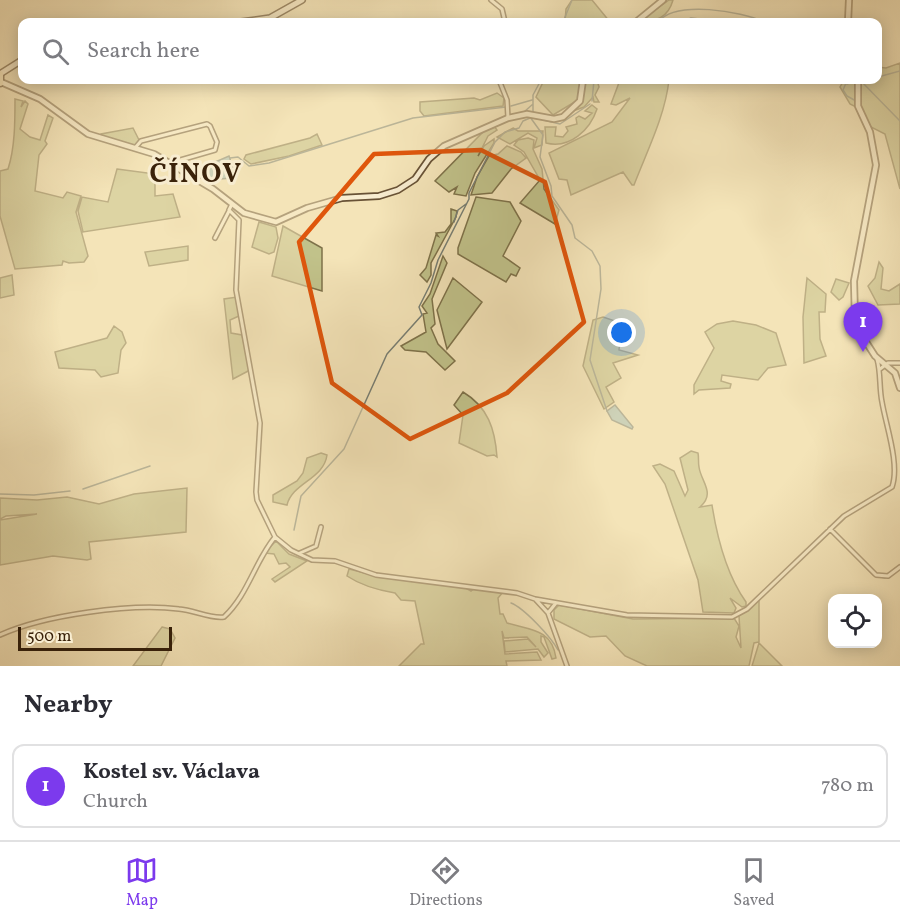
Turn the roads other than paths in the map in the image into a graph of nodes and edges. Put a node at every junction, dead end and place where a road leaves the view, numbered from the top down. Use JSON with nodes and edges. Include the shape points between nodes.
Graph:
{"nodes":[{"id":1,"x":302,"y":0,"type":"edge"},
{"id":2,"x":491,"y":0,"type":"edge"},
{"id":3,"x":663,"y":0,"type":"edge"},
{"id":4,"x":849,"y":0,"type":"edge"},
{"id":5,"x":270,"y":18,"type":"edge"},
{"id":6,"x":504,"y":18,"type":"edge"},
{"id":7,"x":641,"y":18,"type":"edge"},
{"id":8,"x":848,"y":18,"type":"edge"},
{"id":9,"x":18,"y":64,"type":"edge"},
{"id":10,"x":0,"y":78,"type":"edge"},
{"id":11,"x":501,"y":84,"type":"edge"},
{"id":12,"x":583,"y":84,"type":"edge"},
{"id":13,"x":858,"y":84,"type":"edge"},
{"id":14,"x":508,"y":118,"type":"junction"},
{"id":15,"x":135,"y":148,"type":"junction"},
{"id":16,"x":170,"y":163,"type":"junction"},
{"id":17,"x":232,"y":204,"type":"junction"},
{"id":18,"x":229,"y":210,"type":"junction"},
{"id":19,"x":244,"y":213,"type":"junction"},
{"id":20,"x":239,"y":220,"type":"junction"},
{"id":21,"x":215,"y":238,"type":"dead end"},
{"id":22,"x":877,"y":358,"type":"junction"},
{"id":23,"x":900,"y":363,"type":"edge"},
{"id":24,"x":886,"y":364,"type":"junction"},
{"id":25,"x":880,"y":369,"type":"junction"},
{"id":26,"x":900,"y":388,"type":"edge"},
{"id":27,"x":321,"y":527,"type":"dead end"},
{"id":28,"x":830,"y":530,"type":"junction"},
{"id":29,"x":275,"y":537,"type":"junction"},
{"id":30,"x":298,"y":554,"type":"junction"},
{"id":31,"x":900,"y":567,"type":"edge"},
{"id":32,"x":535,"y":599,"type":"junction"},
{"id":33,"x":556,"y":603,"type":"junction"},
{"id":34,"x":548,"y":613,"type":"junction"},
{"id":35,"x":0,"y":635,"type":"edge"},
{"id":36,"x":567,"y":666,"type":"edge"}],
"edges":[{"from":1,"to":5,"type":"main road"},
{"from":2,"to":6,"type":"street","via":[[502,9]]},
{"from":3,"to":7,"type":"street"},
{"from":4,"to":8,"type":"street"},
{"from":9,"to":10,"type":"main road"},
{"from":10,"to":15,"type":"street","via":[[42,100],[86,132]]},
{"from":11,"to":14,"type":"street"},
{"from":12,"to":14,"type":"street","via":[[581,99],[566,116]]},
{"from":13,"to":22,"type":"street","via":[[858,106],[869,130],[876,165],[853,291],[856,324]]},
{"from":14,"to":19,"type":"street","via":[[444,146],[415,179],[391,193],[342,198],[278,222]]},
{"from":15,"to":16,"type":"street"},
{"from":15,"to":16,"type":"street","via":[[141,141],[210,126],[216,150]]},
{"from":16,"to":17,"type":"street"},
{"from":17,"to":18,"type":"street"},
{"from":17,"to":19,"type":"street"},
{"from":18,"to":20,"type":"street"},
{"from":18,"to":21,"type":"street"},
{"from":19,"to":20,"type":"street"},
{"from":20,"to":29,"type":"street","via":[[236,290],[260,423],[256,492]]},
{"from":22,"to":24,"type":"street"},
{"from":22,"to":25,"type":"street"},
{"from":23,"to":24,"type":"street"},
{"from":24,"to":25,"type":"street"},
{"from":24,"to":26,"type":"street","via":[[895,373]]},
{"from":25,"to":28,"type":"street","via":[[894,483],[890,490],[848,513]]},
{"from":27,"to":30,"type":"street","via":[[316,546]]},
{"from":28,"to":31,"type":"street","via":[[875,575],[887,576]]},
{"from":28,"to":33,"type":"street","via":[[747,609],[732,616],[627,615]]},
{"from":29,"to":30,"type":"street"},
{"from":29,"to":35,"type":"street","via":[[224,617],[180,609],[87,613]]},
{"from":30,"to":32,"type":"street","via":[[318,562],[340,562],[376,575],[517,593]]},
{"from":32,"to":33,"type":"street"},
{"from":32,"to":34,"type":"street"},
{"from":33,"to":34,"type":"street"},
{"from":34,"to":36,"type":"street"}]}
